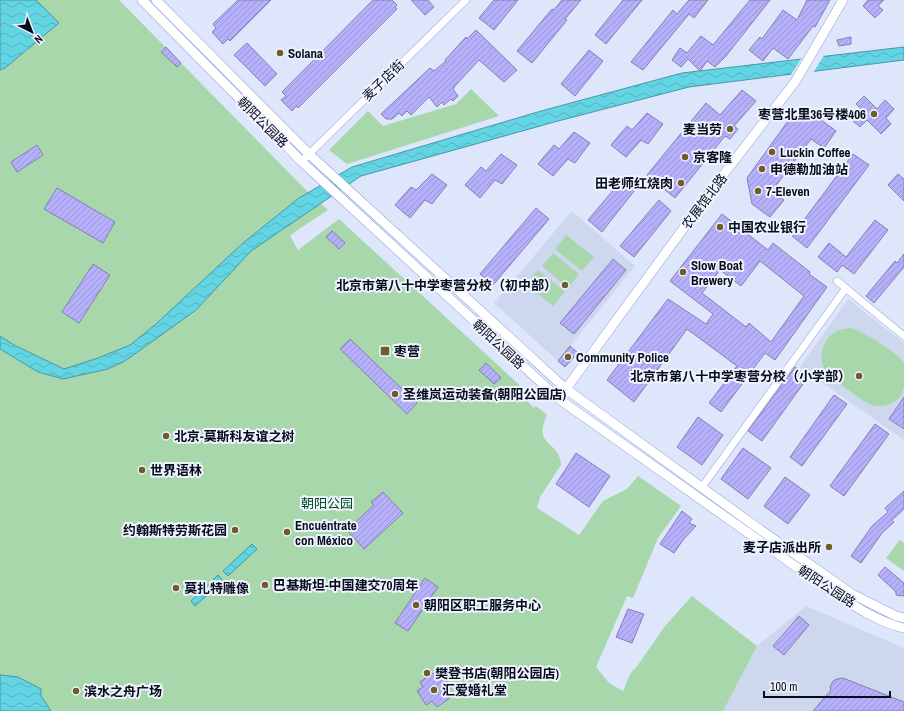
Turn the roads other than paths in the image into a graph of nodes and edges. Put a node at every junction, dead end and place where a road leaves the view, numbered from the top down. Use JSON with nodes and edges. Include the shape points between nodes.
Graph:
{"nodes":[{"id":1,"x":142,"y":0,"type":"edge"},
{"id":2,"x":156,"y":0,"type":"edge"},
{"id":3,"x":466,"y":0,"type":"edge"},
{"id":4,"x":843,"y":0,"type":"edge"},
{"id":5,"x":309,"y":154,"type":"junction"},
{"id":6,"x":302,"y":161,"type":"junction"},
{"id":7,"x":837,"y":281,"type":"dead end"},
{"id":8,"x":846,"y":288,"type":"junction"},
{"id":9,"x":904,"y":336,"type":"edge"},
{"id":10,"x":566,"y":389,"type":"junction"},
{"id":11,"x":559,"y":399,"type":"junction"},
{"id":12,"x":702,"y":488,"type":"junction"},
{"id":13,"x":904,"y":618,"type":"edge"},
{"id":14,"x":904,"y":628,"type":"edge"}],
"edges":[{"from":1,"to":6,"type":"main road","name":"朝阳公园路"},
{"from":2,"to":5,"type":"main road","name":"朝阳公园路"},
{"from":3,"to":5,"type":"street","name":"麦子店街"},
{"from":4,"to":10,"type":"main road","name":"农展馆北路","via":[[798,77]]},
{"from":5,"to":6,"type":"street","name":"麦子店街"},
{"from":5,"to":10,"type":"main road","name":"朝阳公园路"},
{"from":6,"to":11,"type":"main road","name":"朝阳公园路"},
{"from":7,"to":8,"type":"street"},
{"from":8,"to":9,"type":"street"},
{"from":8,"to":12,"type":"street"},
{"from":10,"to":11,"type":"main road","name":"农展馆北路"},
{"from":10,"to":12,"type":"main road","name":"朝阳公园路"},
{"from":11,"to":14,"type":"main road","name":"朝阳公园路","via":[[826,588],[893,626]]},
{"from":12,"to":13,"type":"main road","name":"朝阳公园路","via":[[852,594]]}]}
